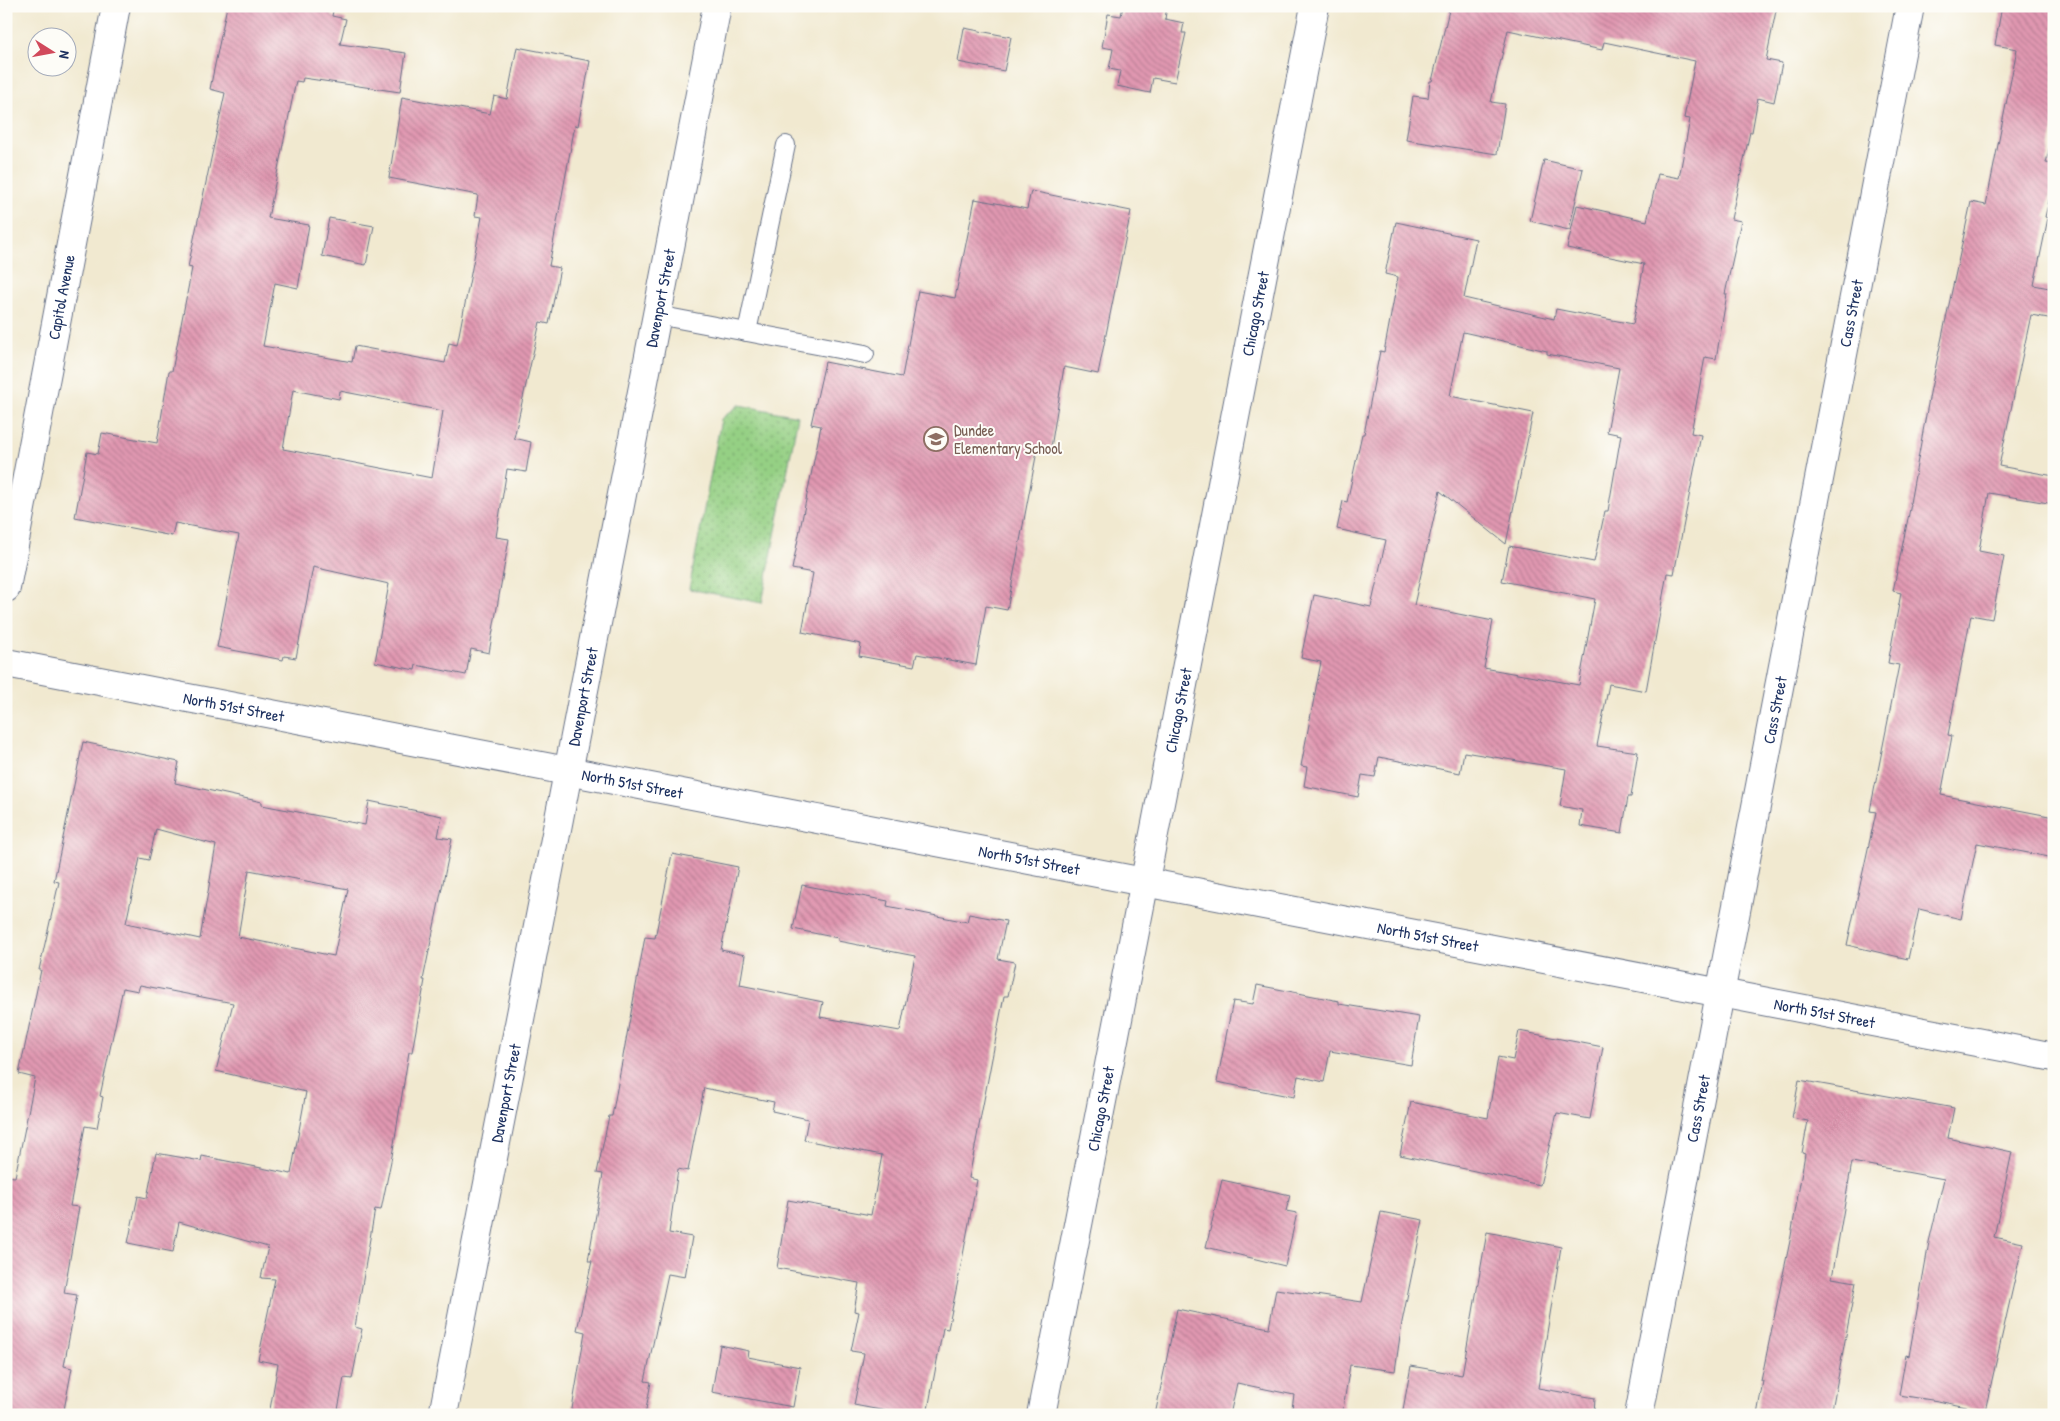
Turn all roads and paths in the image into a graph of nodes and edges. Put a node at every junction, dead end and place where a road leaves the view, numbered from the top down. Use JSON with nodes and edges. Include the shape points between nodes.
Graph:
{"nodes":[{"id":1,"x":116,"y":6,"type":"edge"},
{"id":2,"x":718,"y":6,"type":"edge"},
{"id":3,"x":1315,"y":6,"type":"edge"},
{"id":4,"x":1910,"y":6,"type":"edge"},
{"id":5,"x":786,"y":145,"type":"dead end"},
{"id":6,"x":657,"y":315,"type":"junction"},
{"id":7,"x":747,"y":332,"type":"junction"},
{"id":8,"x":865,"y":354,"type":"dead end"},
{"id":9,"x":6,"y":588,"type":"edge"},
{"id":10,"x":6,"y":663,"type":"edge"},
{"id":11,"x":568,"y":771,"type":"junction"},
{"id":12,"x":1143,"y":883,"type":"junction"},
{"id":13,"x":1720,"y":993,"type":"junction"},
{"id":14,"x":2054,"y":1057,"type":"edge"},
{"id":15,"x":443,"y":1415,"type":"edge"},
{"id":16,"x":1041,"y":1415,"type":"edge"},
{"id":17,"x":1639,"y":1415,"type":"edge"}],
"edges":[{"from":1,"to":9,"type":"street","name":"Capitol Avenue"},
{"from":2,"to":6,"type":"street","name":"Davenport Street"},
{"from":3,"to":12,"type":"street","name":"Chicago Street"},
{"from":4,"to":13,"type":"street","name":"Cass Street"},
{"from":5,"to":7,"type":"lane"},
{"from":6,"to":7,"type":"lane"},
{"from":6,"to":11,"type":"street","name":"Davenport Street"},
{"from":7,"to":8,"type":"lane"},
{"from":10,"to":11,"type":"street","name":"North 51st Street"},
{"from":11,"to":12,"type":"street","name":"North 51st Street"},
{"from":11,"to":15,"type":"street","name":"Davenport Street"},
{"from":12,"to":13,"type":"street","name":"North 51st Street"},
{"from":12,"to":16,"type":"street","name":"Chicago Street"},
{"from":13,"to":14,"type":"street","name":"North 51st Street"},
{"from":13,"to":17,"type":"street","name":"Cass Street"}]}
